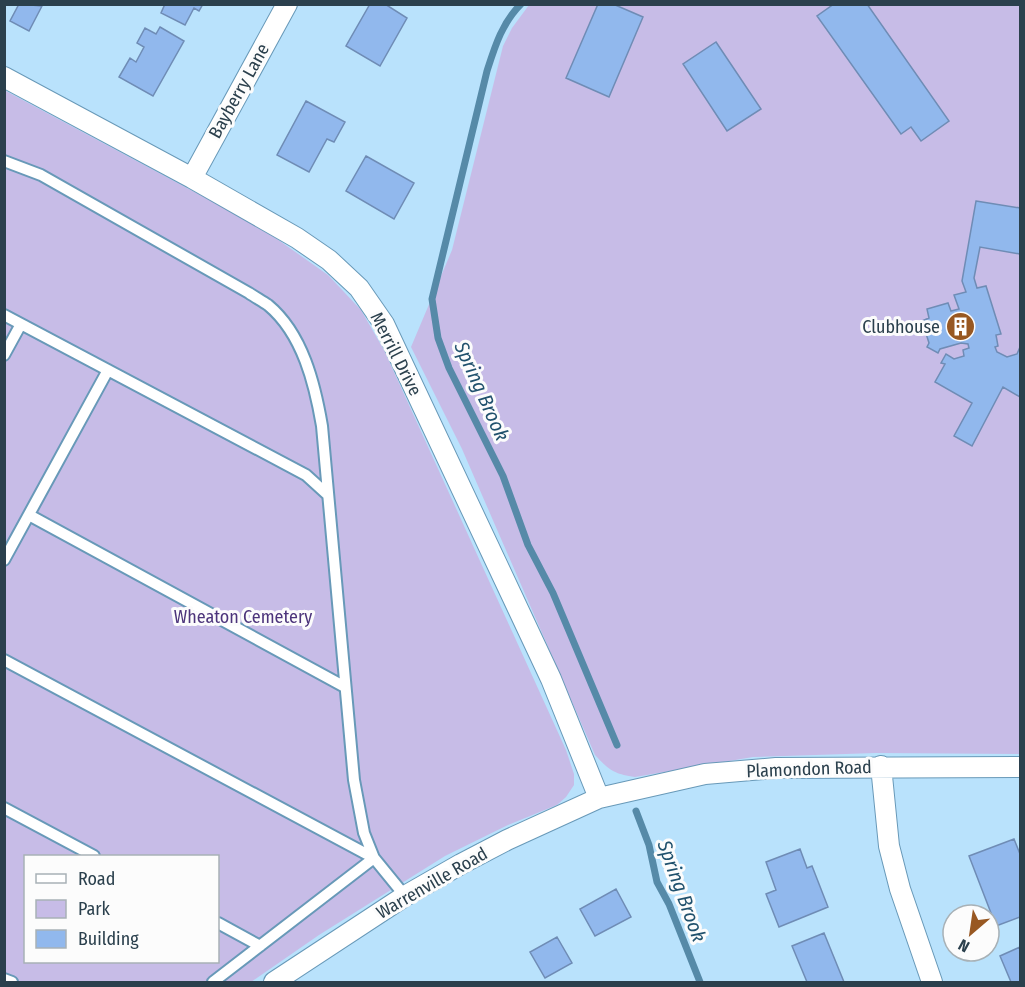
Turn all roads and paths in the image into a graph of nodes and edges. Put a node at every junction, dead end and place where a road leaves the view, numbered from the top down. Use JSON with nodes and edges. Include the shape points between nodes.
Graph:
{"nodes":[{"id":1,"x":287,"y":4,"type":"edge"},
{"id":2,"x":4,"y":77,"type":"edge"},
{"id":3,"x":4,"y":161,"type":"edge"},
{"id":4,"x":192,"y":178,"type":"junction"},
{"id":5,"x":4,"y":315,"type":"edge"},
{"id":6,"x":21,"y":324,"type":"junction"},
{"id":7,"x":4,"y":355,"type":"edge"},
{"id":8,"x":108,"y":370,"type":"junction"},
{"id":9,"x":329,"y":496,"type":"junction"},
{"id":10,"x":29,"y":515,"type":"junction"},
{"id":11,"x":4,"y":560,"type":"edge"},
{"id":12,"x":4,"y":660,"type":"edge"},
{"id":13,"x":345,"y":687,"type":"junction"},
{"id":14,"x":881,"y":766,"type":"junction"},
{"id":15,"x":1020,"y":767,"type":"edge"},
{"id":16,"x":599,"y":798,"type":"junction"},
{"id":17,"x":4,"y":808,"type":"edge"},
{"id":18,"x":92,"y":855,"type":"edge"},
{"id":19,"x":374,"y":858,"type":"junction"},
{"id":20,"x":405,"y":896,"type":"junction"},
{"id":21,"x":219,"y":924,"type":"edge"},
{"id":22,"x":260,"y":946,"type":"junction"},
{"id":23,"x":4,"y":979,"type":"edge"},
{"id":24,"x":12,"y":982,"type":"edge"},
{"id":25,"x":213,"y":982,"type":"edge"},
{"id":26,"x":274,"y":982,"type":"edge"},
{"id":27,"x":932,"y":982,"type":"edge"}],
"edges":[{"from":1,"to":4,"type":"street","name":"Bayberry Lane"},
{"from":2,"to":4,"type":"street","name":"Merrill Drive"},
{"from":3,"to":9,"type":"lane","via":[[41,175],[269,306],[301,350],[317,397]]},
{"from":4,"to":16,"type":"street","name":"Merrill Drive","via":[[329,260],[358,288],[384,324],[551,680]]},
{"from":5,"to":6,"type":"lane"},
{"from":6,"to":7,"type":"lane"},
{"from":6,"to":8,"type":"lane"},
{"from":8,"to":9,"type":"lane","via":[[306,475]]},
{"from":8,"to":10,"type":"lane"},
{"from":9,"to":13,"type":"lane"},
{"from":10,"to":11,"type":"lane"},
{"from":10,"to":13,"type":"lane"},
{"from":12,"to":19,"type":"lane"},
{"from":13,"to":19,"type":"lane","via":[[354,780],[364,833]]},
{"from":14,"to":15,"type":"street","name":"Plamondon Road"},
{"from":14,"to":16,"type":"street","name":"Plamondon Road","via":[[705,774]]},
{"from":14,"to":27,"type":"street","via":[[889,846]]},
{"from":16,"to":20,"type":"street","name":"Warrenville Road","via":[[507,840]]},
{"from":17,"to":18,"type":"lane"},
{"from":19,"to":20,"type":"lane"},
{"from":19,"to":22,"type":"lane"},
{"from":20,"to":26,"type":"street","name":"Warrenville Road"},
{"from":21,"to":22,"type":"lane"},
{"from":22,"to":25,"type":"lane"},
{"from":23,"to":24,"type":"lane"}]}
